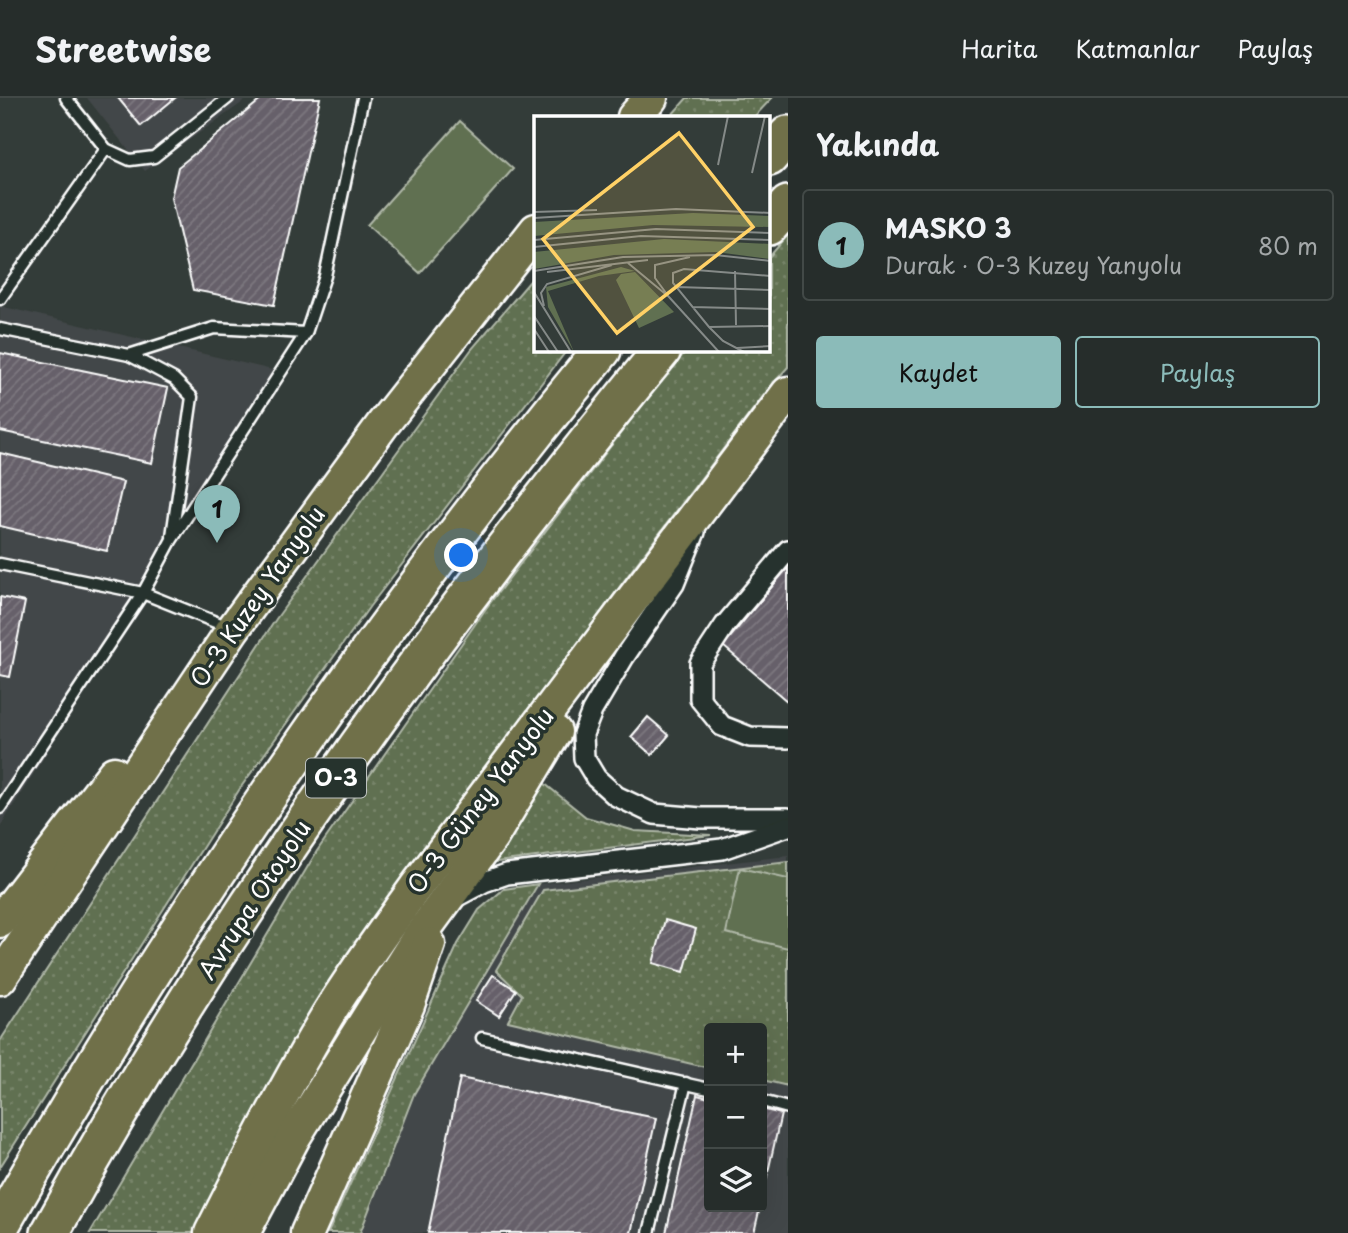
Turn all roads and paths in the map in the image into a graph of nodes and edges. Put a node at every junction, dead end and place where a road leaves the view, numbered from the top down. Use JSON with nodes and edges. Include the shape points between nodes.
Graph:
{"nodes":[{"id":1,"x":66,"y":98,"type":"edge"},
{"id":2,"x":228,"y":98,"type":"edge"},
{"id":3,"x":363,"y":98,"type":"edge"},
{"id":4,"x":651,"y":98,"type":"edge"},
{"id":5,"x":635,"y":116,"type":"edge"},
{"id":6,"x":788,"y":135,"type":"edge"},
{"id":7,"x":106,"y":149,"type":"junction"},
{"id":8,"x":771,"y":155,"type":"edge"},
{"id":9,"x":788,"y":205,"type":"edge"},
{"id":10,"x":771,"y":224,"type":"edge"},
{"id":11,"x":534,"y":233,"type":"edge"},
{"id":12,"x":0,"y":299,"type":"edge"},
{"id":13,"x":0,"y":329,"type":"edge"},
{"id":14,"x":306,"y":332,"type":"junction"},
{"id":15,"x":599,"y":352,"type":"edge"},
{"id":16,"x":660,"y":352,"type":"edge"},
{"id":17,"x":129,"y":355,"type":"junction"},
{"id":18,"x":788,"y":393,"type":"edge"},
{"id":19,"x":710,"y":496,"type":"junction"},
{"id":20,"x":171,"y":541,"type":"junction"},
{"id":21,"x":788,"y":550,"type":"edge"},
{"id":22,"x":0,"y":564,"type":"edge"},
{"id":23,"x":143,"y":593,"type":"junction"},
{"id":24,"x":233,"y":629,"type":"junction"},
{"id":25,"x":586,"y":660,"type":"junction"},
{"id":26,"x":787,"y":737,"type":"edge"},
{"id":27,"x":2,"y":802,"type":"edge"},
{"id":28,"x":788,"y":818,"type":"edge"},
{"id":29,"x":788,"y":826,"type":"edge"},
{"id":30,"x":442,"y":905,"type":"junction"},
{"id":31,"x":0,"y":921,"type":"edge"},
{"id":32,"x":0,"y":978,"type":"edge"},
{"id":33,"x":482,"y":1038,"type":"dead end"},
{"id":34,"x":686,"y":1083,"type":"junction"},
{"id":35,"x":704,"y":1088,"type":"edge"},
{"id":36,"x":767,"y":1102,"type":"edge"},
{"id":37,"x":788,"y":1108,"type":"edge"},
{"id":38,"x":0,"y":1226,"type":"edge"},
{"id":39,"x":50,"y":1233,"type":"edge"},
{"id":40,"x":211,"y":1233,"type":"edge"},
{"id":41,"x":243,"y":1233,"type":"edge"},
{"id":42,"x":307,"y":1233,"type":"edge"},
{"id":43,"x":649,"y":1233,"type":"edge"}],
"edges":[{"from":1,"to":7,"type":"lane"},
{"from":2,"to":7,"type":"lane","via":[[153,157],[130,160]]},
{"from":3,"to":14,"type":"lane","via":[[325,276]]},
{"from":4,"to":5,"type":"main road"},
{"from":6,"to":8,"type":"highway"},
{"from":7,"to":12,"type":"lane"},
{"from":9,"to":10,"type":"highway"},
{"from":11,"to":24,"type":"main road","name":"O-3 Kuzey Yanyolu","via":[[383,424]]},
{"from":13,"to":17,"type":"lane"},
{"from":14,"to":17,"type":"lane","via":[[214,328]]},
{"from":14,"to":20,"type":"lane"},
{"from":15,"to":38,"type":"highway","name":"Avrupa Otoyolu","number":"O-3","via":[[401,606],[262,803],[145,982]]},
{"from":16,"to":39,"type":"highway","name":"Avrupa Otoyolu","number":"O-3","via":[[528,516],[379,715],[185,1007]]},
{"from":17,"to":20,"type":"lane","via":[[174,379],[192,397]]},
{"from":18,"to":19,"type":"main road","name":"O-3 Güney Yanyolu"},
{"from":19,"to":25,"type":"main road","name":"O-3 Güney Yanyolu"},
{"from":19,"to":28,"type":"street","via":[[674,584],[592,711],[583,734],[584,758],[596,778],[616,796],[654,814]]},
{"from":20,"to":23,"type":"lane"},
{"from":21,"to":26,"type":"street","via":[[725,625],[700,663],[700,699],[722,726],[750,737]]},
{"from":22,"to":23,"type":"lane"},
{"from":23,"to":24,"type":"lane"},
{"from":23,"to":27,"type":"lane"},
{"from":24,"to":31,"type":"main road","via":[[141,737]]},
{"from":24,"to":32,"type":"main road","name":"O-3 Kuzey Yanyolu"},
{"from":25,"to":30,"type":"main road","via":[[562,719],[492,837]]},
{"from":25,"to":40,"type":"main road","name":"O-3 Güney Yanyolu","via":[[415,888],[328,1015]]},
{"from":29,"to":30,"type":"street","via":[[722,849],[507,874]]},
{"from":30,"to":41,"type":"main road","via":[[294,1137]]},
{"from":30,"to":42,"type":"main road","via":[[408,1005]]},
{"from":33,"to":34,"type":"lane"},
{"from":34,"to":35,"type":"lane"},
{"from":34,"to":43,"type":"lane"},
{"from":36,"to":37,"type":"lane"}]}
